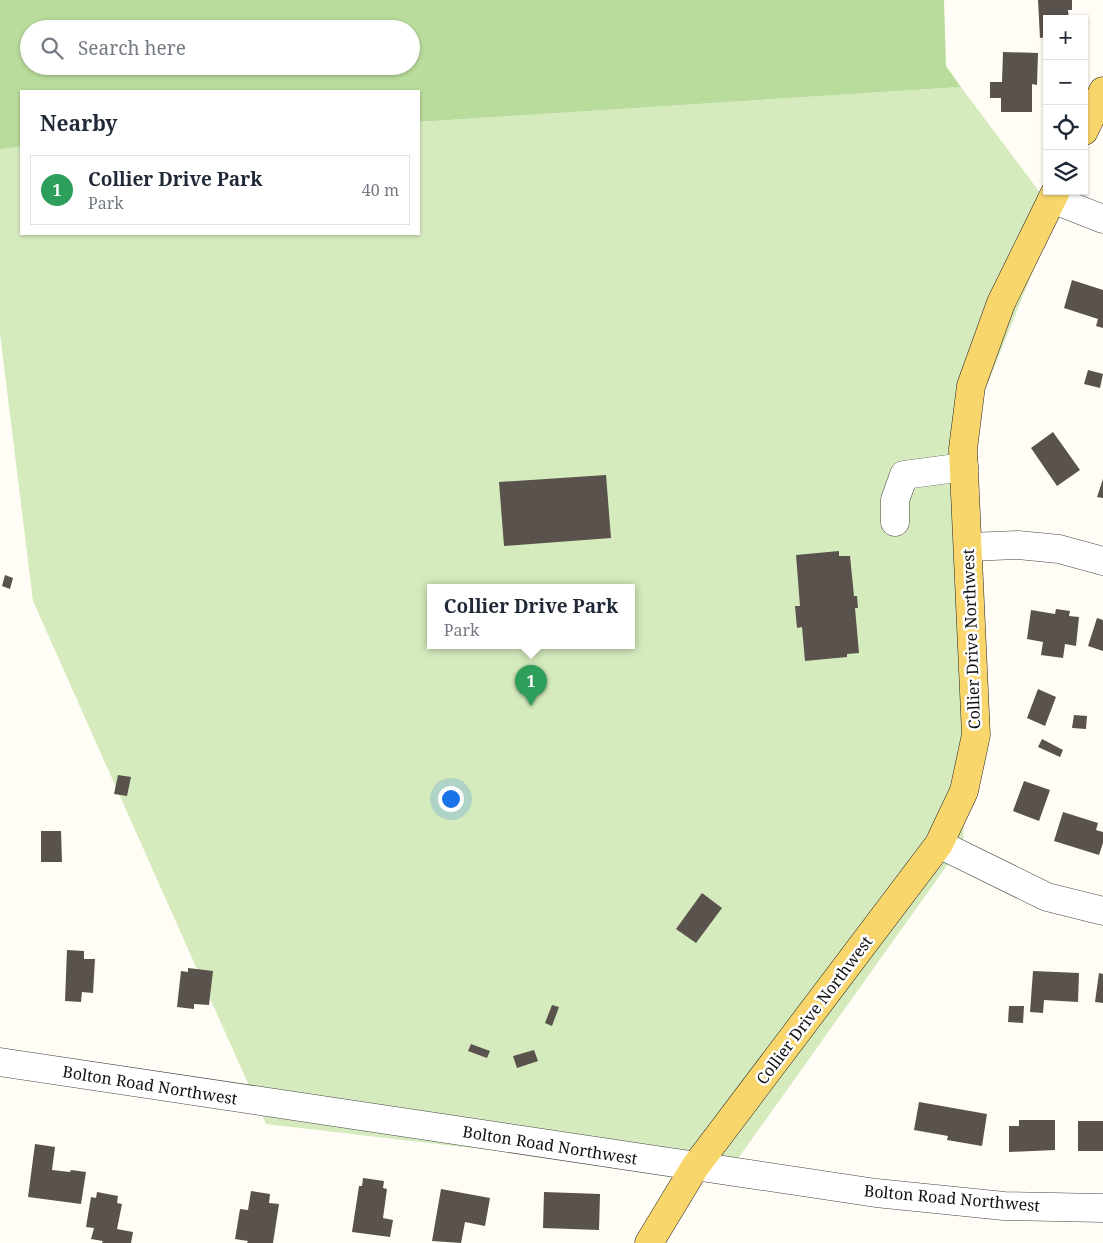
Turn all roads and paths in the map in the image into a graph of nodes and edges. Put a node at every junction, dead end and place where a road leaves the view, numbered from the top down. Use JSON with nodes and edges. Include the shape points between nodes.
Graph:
{"nodes":[{"id":1,"x":1103,"y":91,"type":"edge"},
{"id":2,"x":1088,"y":123,"type":"edge"},
{"id":3,"x":1054,"y":195,"type":"edge"},
{"id":4,"x":1103,"y":219,"type":"edge"},
{"id":5,"x":964,"y":466,"type":"junction"},
{"id":6,"x":895,"y":522,"type":"dead end"},
{"id":7,"x":968,"y":547,"type":"junction"},
{"id":8,"x":1103,"y":561,"type":"edge"},
{"id":9,"x":939,"y":844,"type":"junction"},
{"id":10,"x":1103,"y":911,"type":"edge"},
{"id":11,"x":0,"y":1062,"type":"edge"},
{"id":12,"x":695,"y":1167,"type":"junction"},
{"id":13,"x":1103,"y":1208,"type":"edge"},
{"id":14,"x":649,"y":1243,"type":"edge"}],
"edges":[{"from":1,"to":2,"type":"main road"},
{"from":3,"to":4,"type":"street"},
{"from":3,"to":5,"type":"main road","name":"Collier Drive Northwest","via":[[1001,303],[971,386]]},
{"from":5,"to":6,"type":"street","via":[[904,475],[895,500]]},
{"from":5,"to":7,"type":"main road","name":"Collier Drive Northwest"},
{"from":7,"to":8,"type":"street","via":[[1059,549]]},
{"from":7,"to":9,"type":"main road","name":"Collier Drive Northwest","via":[[976,736],[964,791]]},
{"from":9,"to":10,"type":"street","via":[[1046,897]]},
{"from":9,"to":12,"type":"main road","name":"Collier Drive Northwest"},
{"from":11,"to":12,"type":"street","name":"Bolton Road Northwest"},
{"from":12,"to":13,"type":"street","name":"Bolton Road Northwest","via":[[886,1194],[1004,1206]]},
{"from":12,"to":14,"type":"main road","name":"Collier Drive Northwest"}]}
